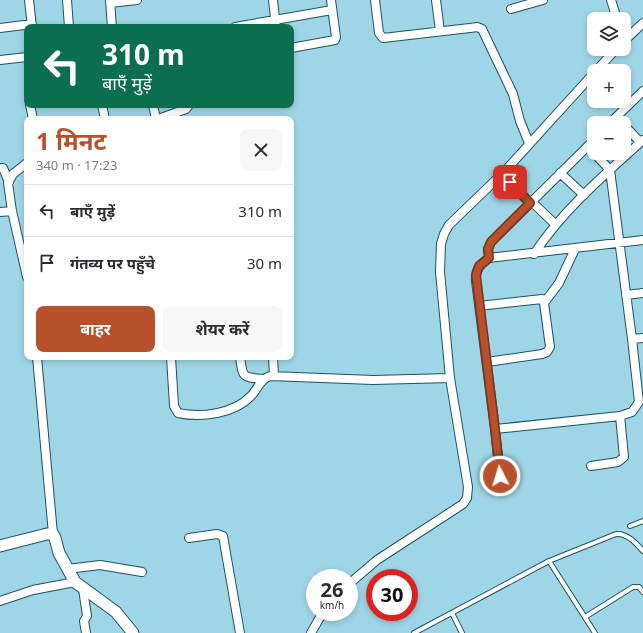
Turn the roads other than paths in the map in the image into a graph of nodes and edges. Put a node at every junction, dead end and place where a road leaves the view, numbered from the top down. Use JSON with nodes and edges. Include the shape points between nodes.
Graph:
{"nodes":[{"id":1,"x":29,"y":0,"type":"edge"},
{"id":2,"x":67,"y":0,"type":"edge"},
{"id":3,"x":137,"y":0,"type":"edge"},
{"id":4,"x":273,"y":0,"type":"edge"},
{"id":5,"x":331,"y":0,"type":"edge"},
{"id":6,"x":376,"y":0,"type":"edge"},
{"id":7,"x":436,"y":0,"type":"edge"},
{"id":8,"x":543,"y":0,"type":"edge"},
{"id":9,"x":611,"y":0,"type":"edge"},
{"id":10,"x":110,"y":1,"type":"edge"},
{"id":11,"x":512,"y":9,"type":"dead end"},
{"id":12,"x":332,"y":10,"type":"junction"},
{"id":13,"x":615,"y":12,"type":"edge"},
{"id":14,"x":275,"y":23,"type":"edge"},
{"id":15,"x":643,"y":23,"type":"edge"},
{"id":16,"x":32,"y":24,"type":"edge"},
{"id":17,"x":69,"y":24,"type":"edge"},
{"id":18,"x":112,"y":24,"type":"edge"},
{"id":19,"x":265,"y":24,"type":"edge"},
{"id":20,"x":24,"y":26,"type":"edge"},
{"id":21,"x":0,"y":28,"type":"edge"},
{"id":22,"x":440,"y":31,"type":"junction"},
{"id":23,"x":631,"y":34,"type":"edge"},
{"id":24,"x":294,"y":47,"type":"edge"},
{"id":25,"x":610,"y":56,"type":"edge"},
{"id":26,"x":24,"y":57,"type":"edge"},
{"id":27,"x":0,"y":60,"type":"edge"},
{"id":28,"x":602,"y":64,"type":"edge"},
{"id":29,"x":587,"y":81,"type":"edge"},
{"id":30,"x":643,"y":92,"type":"edge"},
{"id":31,"x":187,"y":108,"type":"edge"},
{"id":32,"x":166,"y":116,"type":"edge"},
{"id":33,"x":623,"y":116,"type":"edge"},
{"id":34,"x":631,"y":132,"type":"edge"},
{"id":35,"x":642,"y":141,"type":"edge"},
{"id":36,"x":529,"y":143,"type":"junction"},
{"id":37,"x":587,"y":147,"type":"edge"},
{"id":38,"x":601,"y":160,"type":"edge"},
{"id":39,"x":24,"y":165,"type":"edge"},
{"id":40,"x":0,"y":168,"type":"edge"},
{"id":41,"x":610,"y":170,"type":"junction"},
{"id":42,"x":560,"y":173,"type":"junction"},
{"id":43,"x":9,"y":182,"type":"junction"},
{"id":44,"x":510,"y":182,"type":"dead end"},
{"id":45,"x":584,"y":195,"type":"junction"},
{"id":46,"x":531,"y":202,"type":"junction"},
{"id":47,"x":12,"y":211,"type":"junction"},
{"id":48,"x":0,"y":212,"type":"edge"},
{"id":49,"x":555,"y":224,"type":"junction"},
{"id":50,"x":643,"y":240,"type":"edge"},
{"id":51,"x":620,"y":243,"type":"junction"},
{"id":52,"x":575,"y":249,"type":"junction"},
{"id":53,"x":534,"y":254,"type":"junction"},
{"id":54,"x":489,"y":258,"type":"junction"},
{"id":55,"x":24,"y":264,"type":"edge"},
{"id":56,"x":643,"y":293,"type":"edge"},
{"id":57,"x":626,"y":295,"type":"junction"},
{"id":58,"x":544,"y":303,"type":"junction"},
{"id":59,"x":479,"y":306,"type":"junction"},
{"id":60,"x":643,"y":338,"type":"edge"},
{"id":61,"x":632,"y":339,"type":"junction"},
{"id":62,"x":37,"y":360,"type":"edge"},
{"id":63,"x":171,"y":360,"type":"edge"},
{"id":64,"x":241,"y":360,"type":"edge"},
{"id":65,"x":273,"y":360,"type":"edge"},
{"id":66,"x":487,"y":362,"type":"junction"},
{"id":67,"x":274,"y":375,"type":"junction"},
{"id":68,"x":450,"y":378,"type":"junction"},
{"id":69,"x":263,"y":379,"type":"junction"},
{"id":70,"x":620,"y":416,"type":"junction"},
{"id":71,"x":495,"y":429,"type":"junction"},
{"id":72,"x":591,"y":466,"type":"dead end"},
{"id":73,"x":500,"y":476,"type":"dead end"},
{"id":74,"x":643,"y":521,"type":"edge"},
{"id":75,"x":630,"y":526,"type":"dead end"},
{"id":76,"x":52,"y":534,"type":"junction"},
{"id":77,"x":189,"y":538,"type":"dead end"},
{"id":78,"x":0,"y":546,"type":"edge"},
{"id":79,"x":643,"y":551,"type":"edge"},
{"id":80,"x":549,"y":561,"type":"junction"},
{"id":81,"x":67,"y":569,"type":"junction"},
{"id":82,"x":142,"y":572,"type":"dead end"},
{"id":83,"x":358,"y":576,"type":"edge"},
{"id":84,"x":79,"y":585,"type":"junction"},
{"id":85,"x":643,"y":592,"type":"edge"},
{"id":86,"x":0,"y":601,"type":"edge"},
{"id":87,"x":452,"y":613,"type":"junction"},
{"id":88,"x":585,"y":617,"type":"junction"},
{"id":89,"x":317,"y":621,"type":"edge"},
{"id":90,"x":86,"y":633,"type":"edge"},
{"id":91,"x":133,"y":633,"type":"edge"},
{"id":92,"x":240,"y":633,"type":"edge"},
{"id":93,"x":311,"y":633,"type":"edge"},
{"id":94,"x":414,"y":633,"type":"edge"},
{"id":95,"x":462,"y":633,"type":"edge"},
{"id":96,"x":595,"y":633,"type":"edge"}],
"edges":[{"from":1,"to":16,"type":"street"},
{"from":2,"to":17,"type":"street"},
{"from":3,"to":10,"type":"street"},
{"from":4,"to":14,"type":"street"},
{"from":5,"to":12,"type":"street"},
{"from":6,"to":22,"type":"street","via":[[380,33],[383,38]]},
{"from":7,"to":22,"type":"street"},
{"from":8,"to":11,"type":"street"},
{"from":9,"to":13,"type":"street"},
{"from":10,"to":18,"type":"street"},
{"from":12,"to":14,"type":"street"},
{"from":12,"to":24,"type":"street","via":[[335,40]]},
{"from":14,"to":19,"type":"street"},
{"from":15,"to":23,"type":"street"},
{"from":20,"to":21,"type":"street"},
{"from":22,"to":36,"type":"street","via":[[477,27],[482,29],[513,94]]},
{"from":25,"to":28,"type":"street"},
{"from":26,"to":27,"type":"street"},
{"from":29,"to":36,"type":"street"},
{"from":30,"to":33,"type":"street"},
{"from":31,"to":32,"type":"street"},
{"from":34,"to":35,"type":"street"},
{"from":35,"to":41,"type":"street"},
{"from":36,"to":68,"type":"street","via":[[504,172],[449,225],[444,234],[440,272]]},
{"from":37,"to":42,"type":"street"},
{"from":38,"to":41,"type":"street"},
{"from":39,"to":43,"type":"street","via":[[13,174]]},
{"from":40,"to":43,"type":"street","via":[[3,168]]},
{"from":41,"to":45,"type":"street"},
{"from":41,"to":51,"type":"street"},
{"from":42,"to":45,"type":"street"},
{"from":42,"to":46,"type":"street"},
{"from":43,"to":47,"type":"street"},
{"from":44,"to":46,"type":"street"},
{"from":45,"to":49,"type":"street"},
{"from":46,"to":49,"type":"street"},
{"from":46,"to":54,"type":"street","via":[[491,242],[488,249]]},
{"from":47,"to":48,"type":"street"},
{"from":47,"to":55,"type":"street"},
{"from":49,"to":53,"type":"street"},
{"from":50,"to":51,"type":"street"},
{"from":51,"to":52,"type":"street"},
{"from":51,"to":57,"type":"street"},
{"from":52,"to":53,"type":"street"},
{"from":52,"to":58,"type":"street","via":[[559,283]]},
{"from":53,"to":54,"type":"street"},
{"from":54,"to":59,"type":"street","via":[[479,266],[476,275]]},
{"from":56,"to":57,"type":"street"},
{"from":57,"to":61,"type":"street"},
{"from":58,"to":59,"type":"street","via":[[541,299]]},
{"from":58,"to":66,"type":"street","via":[[550,346],[547,352]]},
{"from":59,"to":66,"type":"street"},
{"from":60,"to":61,"type":"street"},
{"from":61,"to":70,"type":"street","via":[[639,402],[632,412]]},
{"from":62,"to":76,"type":"street"},
{"from":63,"to":69,"type":"street","via":[[174,406],[178,413],[214,413],[237,407],[254,394]]},
{"from":64,"to":69,"type":"street","via":[[245,377]]},
{"from":65,"to":67,"type":"street"},
{"from":66,"to":71,"type":"street"},
{"from":67,"to":68,"type":"street","via":[[373,380]]},
{"from":67,"to":69,"type":"street"},
{"from":68,"to":83,"type":"street","via":[[468,487],[467,498],[448,515],[377,560]]},
{"from":70,"to":71,"type":"street"},
{"from":70,"to":72,"type":"street","via":[[624,457],[618,462]]},
{"from":71,"to":73,"type":"street"},
{"from":74,"to":75,"type":"lane"},
{"from":76,"to":78,"type":"street"},
{"from":76,"to":81,"type":"street"},
{"from":77,"to":92,"type":"street","via":[[217,534],[223,536]]},
{"from":79,"to":80,"type":"lane","via":[[628,537],[616,534]]},
{"from":80,"to":87,"type":"lane"},
{"from":80,"to":88,"type":"lane"},
{"from":81,"to":82,"type":"street","via":[[100,565]]},
{"from":81,"to":84,"type":"street"},
{"from":84,"to":86,"type":"street","via":[[28,592]]},
{"from":84,"to":90,"type":"street","via":[[87,616],[84,621]]},
{"from":84,"to":91,"type":"street","via":[[116,612]]},
{"from":85,"to":88,"type":"lane","via":[[634,587]]},
{"from":87,"to":94,"type":"lane"},
{"from":87,"to":95,"type":"lane"},
{"from":88,"to":96,"type":"lane"},
{"from":89,"to":93,"type":"street"}]}
